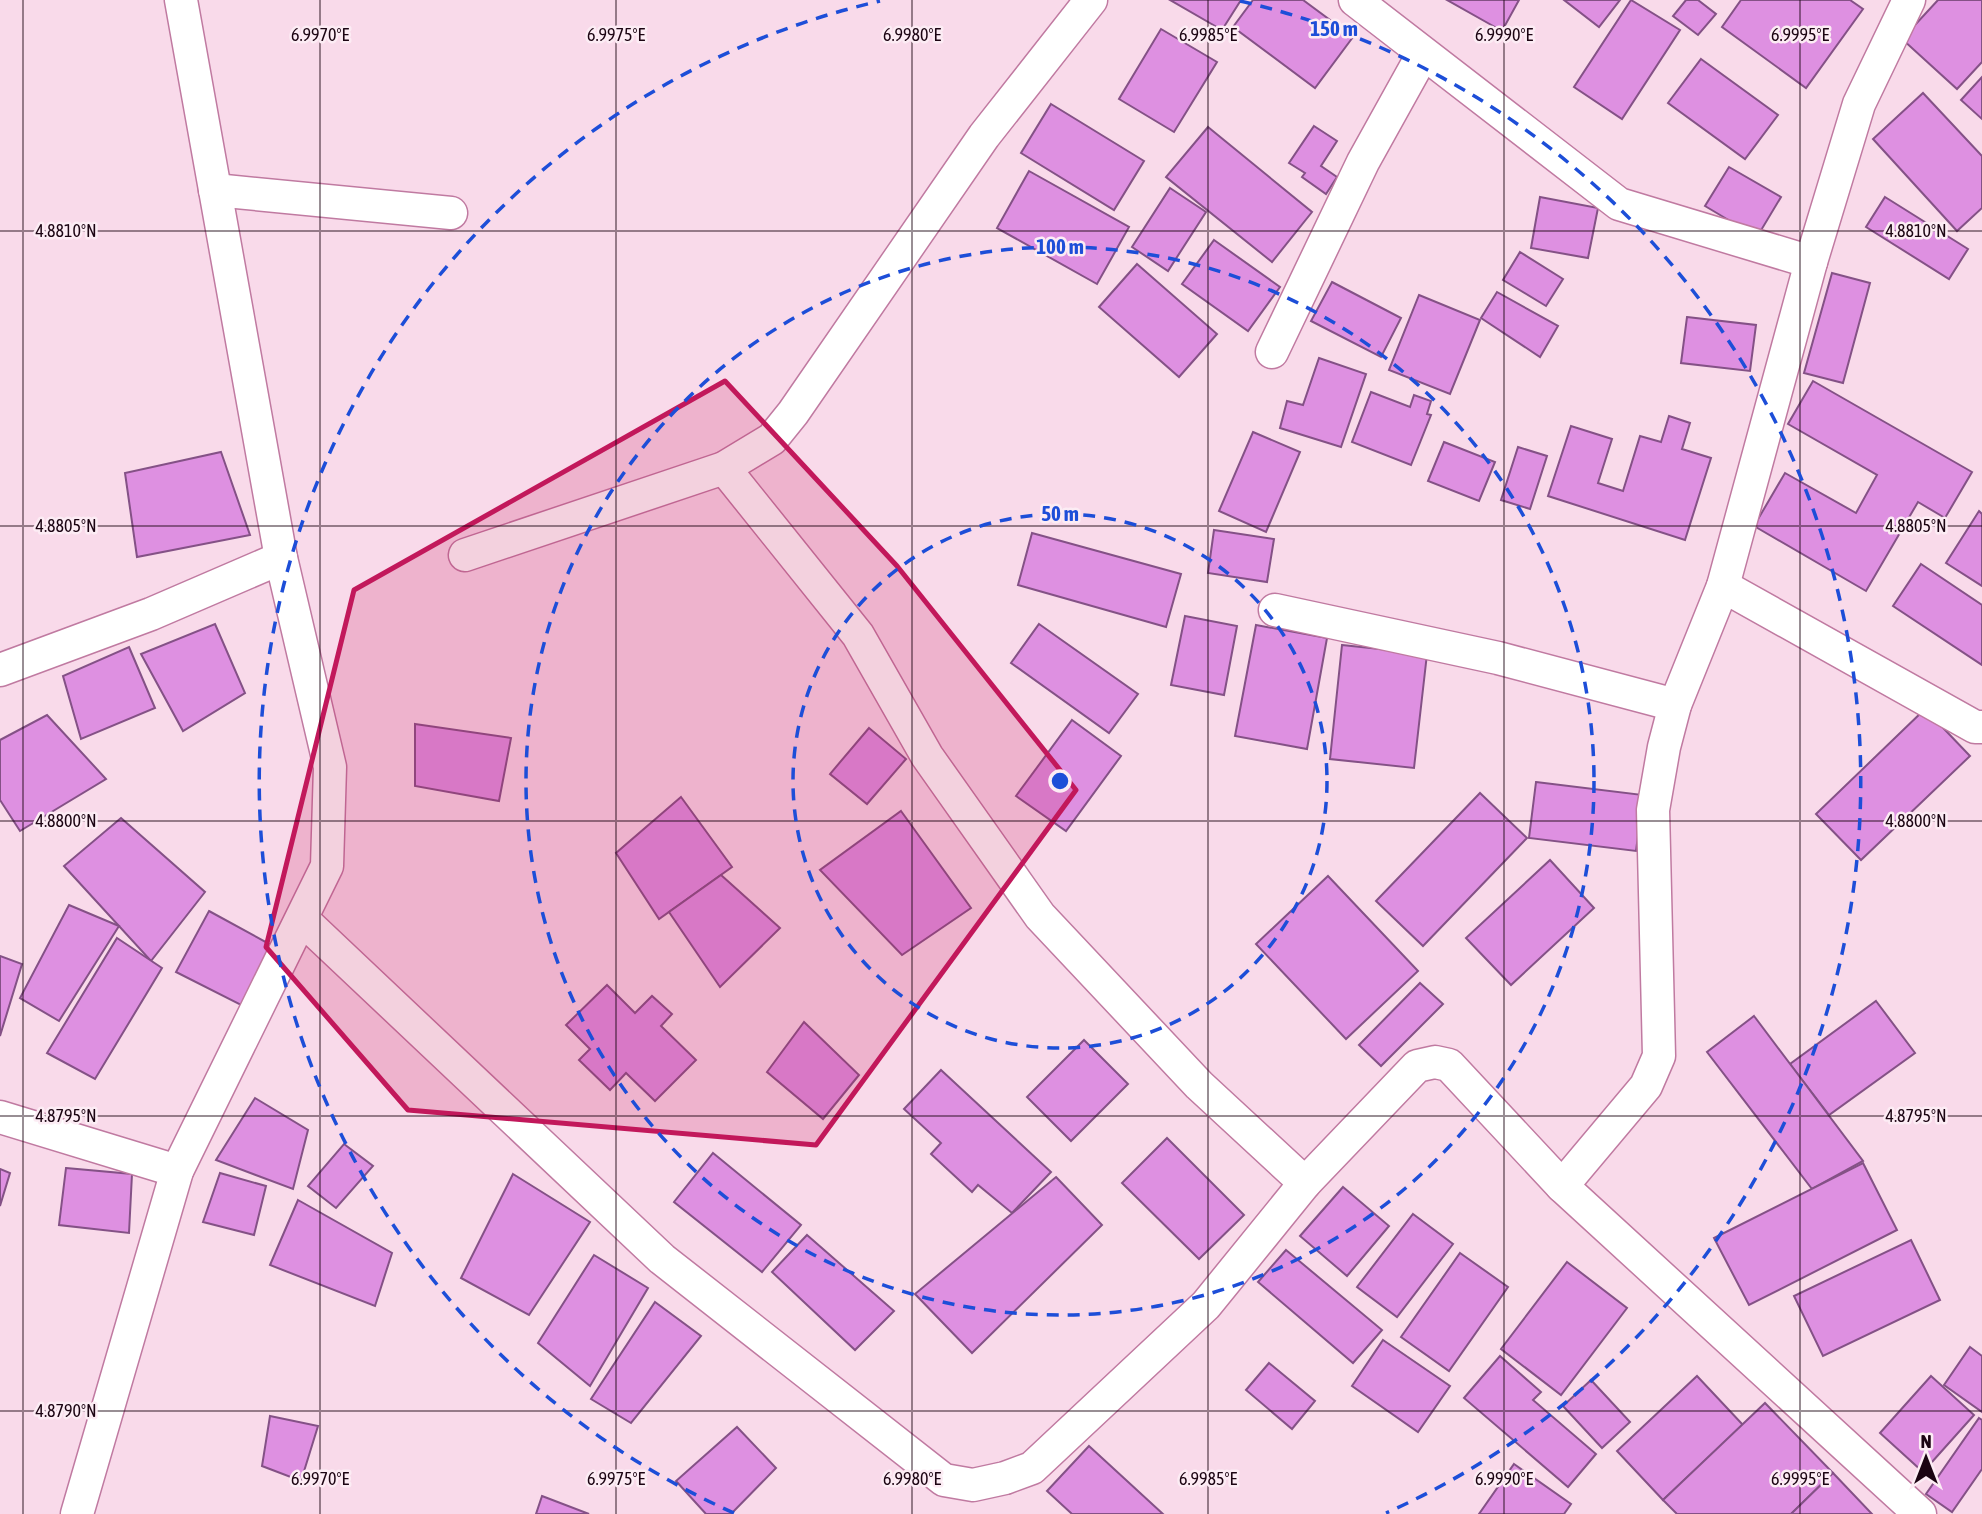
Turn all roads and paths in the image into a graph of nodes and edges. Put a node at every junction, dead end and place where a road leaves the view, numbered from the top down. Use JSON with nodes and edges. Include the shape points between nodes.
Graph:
{"nodes":[{"id":1,"x":181,"y":0,"type":"edge"},
{"id":2,"x":1091,"y":0,"type":"edge"},
{"id":3,"x":1355,"y":0,"type":"edge"},
{"id":4,"x":1909,"y":0,"type":"edge"},
{"id":5,"x":1423,"y":54,"type":"junction"},
{"id":6,"x":215,"y":190,"type":"junction"},
{"id":7,"x":451,"y":213,"type":"dead end"},
{"id":8,"x":1811,"y":262,"type":"junction"},
{"id":9,"x":1272,"y":352,"type":"dead end"},
{"id":10,"x":724,"y":468,"type":"junction"},
{"id":11,"x":465,"y":555,"type":"dead end"},
{"id":12,"x":281,"y":558,"type":"junction"},
{"id":13,"x":1723,"y":586,"type":"junction"},
{"id":14,"x":1275,"y":610,"type":"dead end"},
{"id":15,"x":0,"y":670,"type":"edge"},
{"id":16,"x":1675,"y":705,"type":"junction"},
{"id":17,"x":1982,"y":727,"type":"edge"},
{"id":18,"x":302,"y":919,"type":"junction"},
{"id":19,"x":0,"y":1117,"type":"edge"},
{"id":20,"x":177,"y":1171,"type":"junction"},
{"id":21,"x":1305,"y":1183,"type":"junction"},
{"id":22,"x":1562,"y":1186,"type":"junction"},
{"id":23,"x":78,"y":1514,"type":"edge"},
{"id":24,"x":1920,"y":1514,"type":"edge"}],
"edges":[{"from":1,"to":6,"type":"street"},
{"from":2,"to":10,"type":"street","via":[[984,136],[779,431]]},
{"from":3,"to":5,"type":"street"},
{"from":4,"to":8,"type":"street","via":[[1859,104]]},
{"from":5,"to":8,"type":"street","via":[[1619,204]]},
{"from":5,"to":9,"type":"street","via":[[1363,162]]},
{"from":6,"to":7,"type":"street"},
{"from":6,"to":12,"type":"street"},
{"from":8,"to":13,"type":"street"},
{"from":10,"to":11,"type":"street"},
{"from":10,"to":21,"type":"street","via":[[858,635],[927,757],[1040,916],[1199,1085]]},
{"from":12,"to":15,"type":"street","via":[[151,614]]},
{"from":12,"to":18,"type":"street","via":[[330,767],[327,866]]},
{"from":13,"to":16,"type":"street"},
{"from":13,"to":17,"type":"street"},
{"from":14,"to":16,"type":"street","via":[[1498,658]]},
{"from":16,"to":22,"type":"street","via":[[1653,810],[1659,1056],[1646,1086]]},
{"from":18,"to":20,"type":"street"},
{"from":18,"to":21,"type":"street","via":[[662,1259],[944,1480],[973,1485],[1032,1468],[1206,1306]]},
{"from":19,"to":20,"type":"street"},
{"from":20,"to":23,"type":"street"},
{"from":21,"to":22,"type":"street","via":[[1417,1066],[1435,1062],[1449,1065]]},
{"from":22,"to":24,"type":"street"}]}
